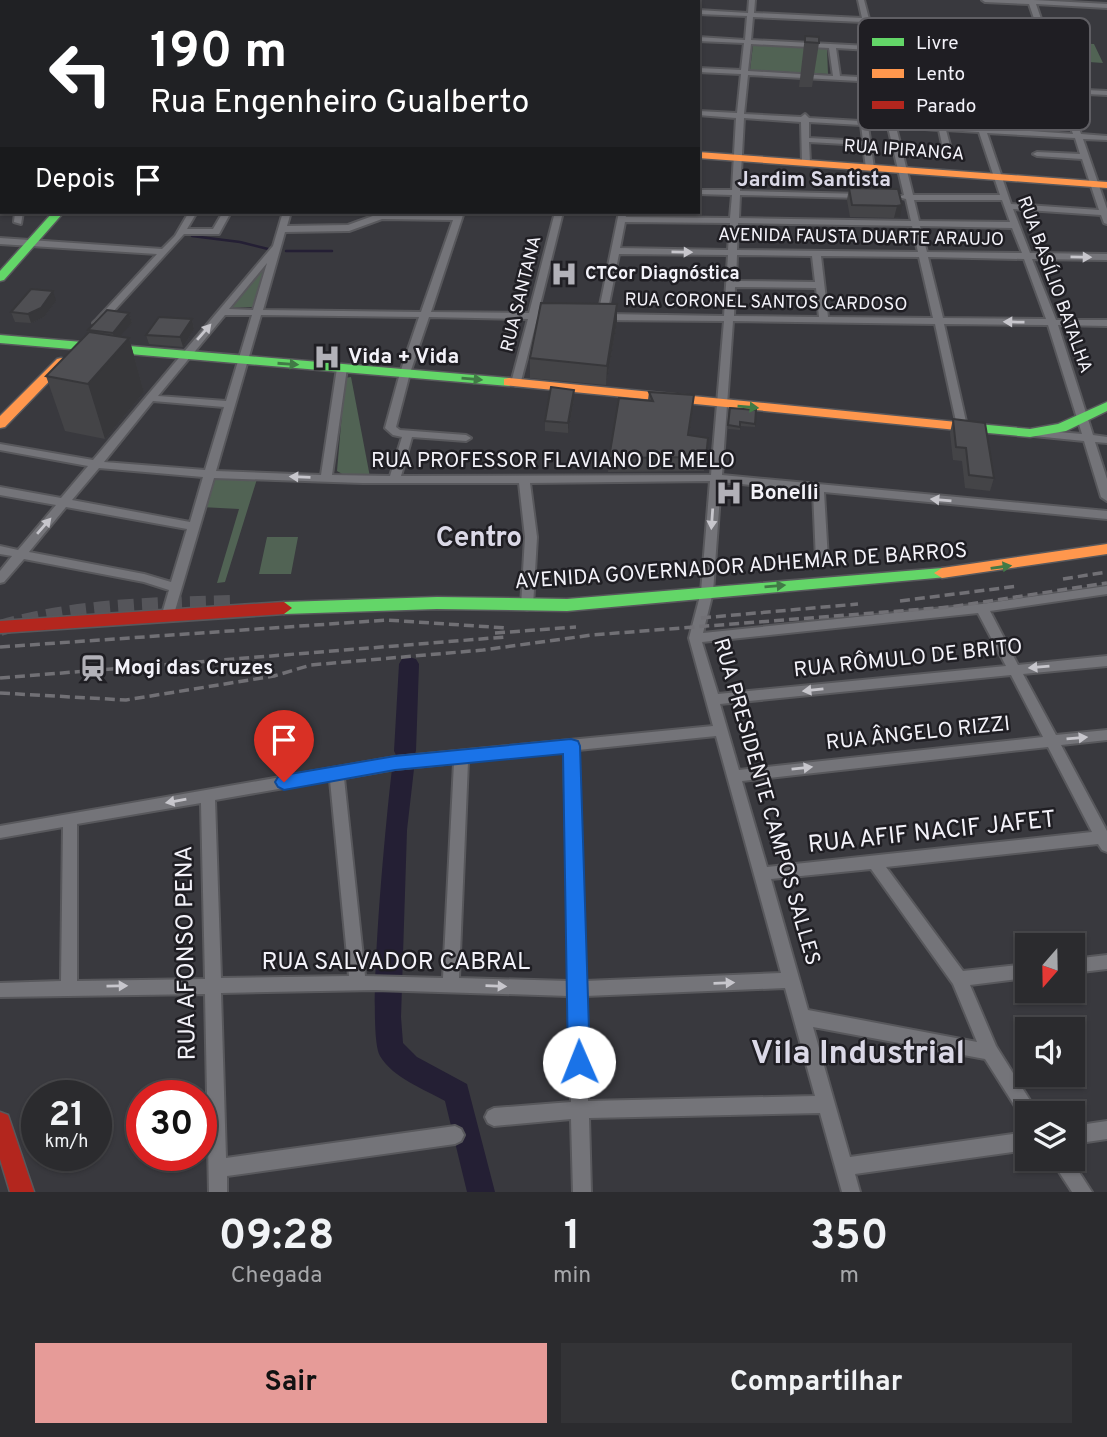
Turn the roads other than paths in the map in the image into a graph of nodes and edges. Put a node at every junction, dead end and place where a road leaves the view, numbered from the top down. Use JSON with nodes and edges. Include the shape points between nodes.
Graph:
{"nodes":[{"id":1,"x":752,"y":0,"type":"edge"},
{"id":2,"x":861,"y":0,"type":"edge"},
{"id":3,"x":985,"y":0,"type":"edge"},
{"id":4,"x":1032,"y":1,"type":"edge"},
{"id":5,"x":1107,"y":6,"type":"edge"},
{"id":6,"x":700,"y":12,"type":"edge"},
{"id":7,"x":750,"y":14,"type":"junction"},
{"id":8,"x":866,"y":18,"type":"edge"},
{"id":9,"x":1037,"y":18,"type":"edge"},
{"id":10,"x":858,"y":20,"type":"edge"},
{"id":11,"x":700,"y":39,"type":"edge"},
{"id":12,"x":748,"y":42,"type":"junction"},
{"id":13,"x":832,"y":47,"type":"junction"},
{"id":14,"x":858,"y":48,"type":"edge"},
{"id":15,"x":700,"y":70,"type":"edge"},
{"id":16,"x":744,"y":72,"type":"junction"},
{"id":17,"x":837,"y":77,"type":"junction"},
{"id":18,"x":858,"y":78,"type":"edge"},
{"id":19,"x":700,"y":111,"type":"edge"},
{"id":20,"x":740,"y":114,"type":"junction"},
{"id":21,"x":805,"y":118,"type":"junction"},
{"id":22,"x":858,"y":122,"type":"edge"},
{"id":23,"x":866,"y":130,"type":"edge"},
{"id":24,"x":892,"y":130,"type":"edge"},
{"id":25,"x":942,"y":130,"type":"edge"},
{"id":26,"x":981,"y":130,"type":"edge"},
{"id":27,"x":1000,"y":130,"type":"edge"},
{"id":28,"x":1075,"y":130,"type":"edge"},
{"id":29,"x":1076,"y":134,"type":"junction"},
{"id":30,"x":1107,"y":136,"type":"edge"},
{"id":31,"x":804,"y":140,"type":"junction"},
{"id":32,"x":867,"y":143,"type":"junction"},
{"id":33,"x":947,"y":149,"type":"dead end"},
{"id":34,"x":1037,"y":154,"type":"dead end"},
{"id":35,"x":700,"y":155,"type":"edge"},
{"id":36,"x":1084,"y":157,"type":"junction"},
{"id":37,"x":738,"y":158,"type":"junction"},
{"id":38,"x":806,"y":163,"type":"junction"},
{"id":39,"x":870,"y":168,"type":"junction"},
{"id":40,"x":903,"y":171,"type":"junction"},
{"id":41,"x":997,"y":177,"type":"junction"},
{"id":42,"x":1101,"y":185,"type":"edge"},
{"id":43,"x":700,"y":192,"type":"edge"},
{"id":44,"x":735,"y":193,"type":"junction"},
{"id":45,"x":867,"y":196,"type":"edge"},
{"id":46,"x":894,"y":197,"type":"edge"},
{"id":47,"x":907,"y":197,"type":"junction"},
{"id":48,"x":1006,"y":202,"type":"junction"},
{"id":49,"x":57,"y":214,"type":"edge"},
{"id":50,"x":192,"y":214,"type":"edge"},
{"id":51,"x":226,"y":214,"type":"edge"},
{"id":52,"x":286,"y":214,"type":"edge"},
{"id":53,"x":382,"y":214,"type":"edge"},
{"id":54,"x":558,"y":214,"type":"edge"},
{"id":55,"x":459,"y":215,"type":"edge"},
{"id":56,"x":622,"y":216,"type":"edge"},
{"id":57,"x":1105,"y":217,"type":"edge"},
{"id":58,"x":735,"y":222,"type":"junction"},
{"id":59,"x":914,"y":225,"type":"junction"},
{"id":60,"x":1014,"y":225,"type":"junction"},
{"id":61,"x":282,"y":229,"type":"junction"},
{"id":62,"x":182,"y":231,"type":"junction"},
{"id":63,"x":0,"y":242,"type":"edge"},
{"id":64,"x":32,"y":242,"type":"junction"},
{"id":65,"x":277,"y":246,"type":"junction"},
{"id":66,"x":614,"y":251,"type":"junction"},
{"id":67,"x":164,"y":252,"type":"junction"},
{"id":68,"x":733,"y":253,"type":"junction"},
{"id":69,"x":816,"y":254,"type":"junction"},
{"id":70,"x":922,"y":254,"type":"junction"},
{"id":71,"x":1028,"y":256,"type":"junction"},
{"id":72,"x":1107,"y":257,"type":"edge"},
{"id":73,"x":0,"y":278,"type":"edge"},
{"id":74,"x":731,"y":284,"type":"junction"},
{"id":75,"x":819,"y":285,"type":"junction"},
{"id":76,"x":221,"y":312,"type":"junction"},
{"id":77,"x":258,"y":312,"type":"junction"},
{"id":78,"x":424,"y":315,"type":"junction"},
{"id":79,"x":532,"y":316,"type":"junction"},
{"id":80,"x":560,"y":316,"type":"edge"},
{"id":81,"x":588,"y":316,"type":"edge"},
{"id":82,"x":602,"y":317,"type":"junction"},
{"id":83,"x":729,"y":318,"type":"junction"},
{"id":84,"x":824,"y":319,"type":"junction"},
{"id":85,"x":940,"y":320,"type":"junction"},
{"id":86,"x":1052,"y":322,"type":"junction"},
{"id":87,"x":1107,"y":323,"type":"edge"},
{"id":88,"x":95,"y":327,"type":"edge"},
{"id":89,"x":0,"y":339,"type":"edge"},
{"id":90,"x":82,"y":341,"type":"junction"},
{"id":91,"x":183,"y":356,"type":"junction"},
{"id":92,"x":243,"y":360,"type":"junction"},
{"id":93,"x":342,"y":368,"type":"junction"},
{"id":94,"x":404,"y":373,"type":"junction"},
{"id":95,"x":516,"y":383,"type":"junction"},
{"id":96,"x":150,"y":398,"type":"junction"},
{"id":97,"x":229,"y":404,"type":"junction"},
{"id":98,"x":721,"y":404,"type":"junction"},
{"id":99,"x":1107,"y":406,"type":"edge"},
{"id":100,"x":1082,"y":419,"type":"junction"},
{"id":101,"x":0,"y":424,"type":"edge"},
{"id":102,"x":962,"y":426,"type":"junction"},
{"id":103,"x":1030,"y":433,"type":"junction"},
{"id":104,"x":408,"y":435,"type":"junction"},
{"id":105,"x":466,"y":438,"type":"dead end"},
{"id":106,"x":1089,"y":438,"type":"junction"},
{"id":107,"x":1107,"y":440,"type":"edge"},
{"id":108,"x":0,"y":447,"type":"edge"},
{"id":109,"x":97,"y":465,"type":"junction"},
{"id":110,"x":208,"y":474,"type":"junction"},
{"id":111,"x":326,"y":478,"type":"junction"},
{"id":112,"x":715,"y":478,"type":"junction"},
{"id":113,"x":390,"y":480,"type":"junction"},
{"id":114,"x":524,"y":480,"type":"junction"},
{"id":115,"x":818,"y":488,"type":"junction"},
{"id":116,"x":0,"y":491,"type":"edge"},
{"id":117,"x":1107,"y":497,"type":"edge"},
{"id":118,"x":64,"y":502,"type":"junction"},
{"id":119,"x":1107,"y":515,"type":"edge"},
{"id":120,"x":192,"y":526,"type":"junction"},
{"id":121,"x":1107,"y":549,"type":"edge"},
{"id":122,"x":0,"y":550,"type":"edge"},
{"id":123,"x":20,"y":554,"type":"junction"},
{"id":124,"x":822,"y":559,"type":"dead end"},
{"id":125,"x":0,"y":579,"type":"edge"},
{"id":126,"x":176,"y":587,"type":"junction"},
{"id":127,"x":1107,"y":590,"type":"edge"},
{"id":128,"x":707,"y":592,"type":"junction"},
{"id":129,"x":234,"y":603,"type":"tunnel mouth"},
{"id":130,"x":414,"y":603,"type":"junction"},
{"id":131,"x":527,"y":607,"type":"junction"},
{"id":132,"x":982,"y":608,"type":"junction"},
{"id":133,"x":168,"y":614,"type":"junction"},
{"id":134,"x":0,"y":627,"type":"edge"},
{"id":135,"x":695,"y":638,"type":"junction"},
{"id":136,"x":1107,"y":661,"type":"edge"},
{"id":137,"x":1013,"y":670,"type":"junction"},
{"id":138,"x":712,"y":700,"type":"junction"},
{"id":139,"x":721,"y":730,"type":"junction"},
{"id":140,"x":1107,"y":735,"type":"edge"},
{"id":141,"x":1051,"y":740,"type":"junction"},
{"id":142,"x":571,"y":746,"type":"junction"},
{"id":143,"x":461,"y":755,"type":"junction"},
{"id":144,"x":336,"y":773,"type":"junction"},
{"id":145,"x":734,"y":776,"type":"junction"},
{"id":146,"x":208,"y":796,"type":"junction"},
{"id":147,"x":70,"y":820,"type":"junction"},
{"id":148,"x":0,"y":832,"type":"edge"},
{"id":149,"x":1105,"y":840,"type":"edge"},
{"id":150,"x":874,"y":863,"type":"junction"},
{"id":151,"x":761,"y":874,"type":"junction"},
{"id":152,"x":1107,"y":962,"type":"edge"},
{"id":153,"x":1085,"y":965,"type":"edge"},
{"id":154,"x":1015,"y":972,"type":"edge"},
{"id":155,"x":959,"y":979,"type":"junction"},
{"id":156,"x":792,"y":980,"type":"junction"},
{"id":157,"x":366,"y":983,"type":"junction"},
{"id":158,"x":214,"y":985,"type":"junction"},
{"id":159,"x":451,"y":985,"type":"junction"},
{"id":160,"x":69,"y":987,"type":"junction"},
{"id":161,"x":577,"y":989,"type":"junction"},
{"id":162,"x":0,"y":990,"type":"edge"},
{"id":163,"x":802,"y":1017,"type":"junction"},
{"id":164,"x":990,"y":1052,"type":"junction"},
{"id":165,"x":216,"y":1080,"type":"edge"},
{"id":166,"x":1021,"y":1101,"type":"edge"},
{"id":167,"x":827,"y":1104,"type":"junction"},
{"id":168,"x":580,"y":1111,"type":"junction"},
{"id":169,"x":494,"y":1117,"type":"dead end"},
{"id":170,"x":0,"y":1123,"type":"edge"},
{"id":171,"x":1107,"y":1130,"type":"edge"},
{"id":172,"x":1085,"y":1133,"type":"edge"},
{"id":173,"x":455,"y":1135,"type":"dead end"},
{"id":174,"x":1015,"y":1143,"type":"edge"},
{"id":175,"x":844,"y":1167,"type":"junction"},
{"id":176,"x":217,"y":1168,"type":"joint"},
{"id":177,"x":1068,"y":1171,"type":"edge"},
{"id":178,"x":22,"y":1192,"type":"edge"},
{"id":179,"x":218,"y":1192,"type":"edge"},
{"id":180,"x":582,"y":1192,"type":"edge"},
{"id":181,"x":851,"y":1192,"type":"edge"},
{"id":182,"x":1083,"y":1192,"type":"edge"}],
"edges":[{"from":1,"to":7,"type":"street","name":"RUA PRESIDENTE CAMPOS SALLES"},
{"from":2,"to":8,"type":"street"},
{"from":3,"to":4,"type":"street"},
{"from":4,"to":5,"type":"street"},
{"from":4,"to":9,"type":"street"},
{"from":6,"to":7,"type":"street"},
{"from":7,"to":10,"type":"street"},
{"from":7,"to":12,"type":"street","name":"RUA PRESIDENTE CAMPOS SALLES"},
{"from":11,"to":12,"type":"street"},
{"from":12,"to":13,"type":"street"},
{"from":12,"to":16,"type":"street","name":"RUA PRESIDENTE CAMPOS SALLES"},
{"from":13,"to":14,"type":"street"},
{"from":13,"to":17,"type":"street"},
{"from":15,"to":16,"type":"street"},
{"from":16,"to":17,"type":"street"},
{"from":16,"to":20,"type":"street","name":"RUA PRESIDENTE CAMPOS SALLES"},
{"from":17,"to":18,"type":"street"},
{"from":19,"to":20,"type":"street"},
{"from":20,"to":21,"type":"street"},
{"from":20,"to":37,"type":"street","name":"RUA PRESIDENTE CAMPOS SALLES"},
{"from":21,"to":22,"type":"street"},
{"from":21,"to":31,"type":"street"},
{"from":23,"to":32,"type":"street"},
{"from":24,"to":40,"type":"street"},
{"from":25,"to":33,"type":"street"},
{"from":26,"to":41,"type":"street","name":"RUA BASÍLIO BATALHA"},
{"from":27,"to":29,"type":"street"},
{"from":28,"to":29,"type":"street"},
{"from":29,"to":30,"type":"street"},
{"from":29,"to":36,"type":"street"},
{"from":31,"to":32,"type":"street"},
{"from":31,"to":38,"type":"street"},
{"from":32,"to":39,"type":"street"},
{"from":34,"to":36,"type":"street"},
{"from":35,"to":37,"type":"main road","name":"RUA IPIRANGA"},
{"from":36,"to":42,"type":"street"},
{"from":37,"to":38,"type":"main road","name":"RUA IPIRANGA"},
{"from":37,"to":44,"type":"street","name":"RUA PRESIDENTE CAMPOS SALLES"},
{"from":38,"to":39,"type":"main road","name":"RUA IPIRANGA"},
{"from":39,"to":40,"type":"main road","name":"RUA IPIRANGA"},
{"from":40,"to":41,"type":"main road","name":"RUA IPIRANGA"},
{"from":40,"to":47,"type":"street"},
{"from":41,"to":42,"type":"main road","name":"RUA IPIRANGA"},
{"from":41,"to":48,"type":"street","name":"RUA BASÍLIO BATALHA"},
{"from":42,"to":57,"type":"street"},
{"from":43,"to":44,"type":"street"},
{"from":44,"to":45,"type":"street"},
{"from":44,"to":58,"type":"street","name":"RUA PRESIDENTE CAMPOS SALLES"},
{"from":46,"to":47,"type":"street"},
{"from":47,"to":48,"type":"street"},
{"from":47,"to":59,"type":"street"},
{"from":48,"to":57,"type":"street"},
{"from":48,"to":60,"type":"street","name":"RUA BASÍLIO BATALHA"},
{"from":49,"to":64,"type":"main road"},
{"from":50,"to":62,"type":"street"},
{"from":51,"to":62,"type":"street","via":[[216,233]]},
{"from":52,"to":61,"type":"street"},
{"from":53,"to":55,"type":"street"},
{"from":53,"to":61,"type":"street","via":[[344,228]]},
{"from":54,"to":79,"type":"street","name":"RUA SANTANA"},
{"from":55,"to":78,"type":"street"},
{"from":56,"to":58,"type":"street"},
{"from":56,"to":66,"type":"street"},
{"from":58,"to":59,"type":"street"},
{"from":58,"to":68,"type":"street","name":"RUA PRESIDENTE CAMPOS SALLES"},
{"from":59,"to":60,"type":"street"},
{"from":59,"to":70,"type":"street"},
{"from":60,"to":71,"type":"street","name":"RUA BASÍLIO BATALHA"},
{"from":61,"to":65,"type":"street"},
{"from":62,"to":67,"type":"street"},
{"from":63,"to":64,"type":"street"},
{"from":64,"to":67,"type":"street"},
{"from":64,"to":73,"type":"main road"},
{"from":65,"to":76,"type":"street"},
{"from":65,"to":77,"type":"street"},
{"from":66,"to":68,"type":"street","name":"AVENIDA FAUSTA DUARTE ARAUJO","one_way":true},
{"from":66,"to":82,"type":"street"},
{"from":67,"to":88,"type":"street"},
{"from":68,"to":69,"type":"street","name":"AVENIDA FAUSTA DUARTE ARAUJO"},
{"from":68,"to":74,"type":"street","name":"RUA PRESIDENTE CAMPOS SALLES"},
{"from":69,"to":70,"type":"street","name":"AVENIDA FAUSTA DUARTE ARAUJO"},
{"from":69,"to":75,"type":"street"},
{"from":70,"to":71,"type":"street","name":"AVENIDA FAUSTA DUARTE ARAUJO"},
{"from":70,"to":85,"type":"street"},
{"from":71,"to":72,"type":"street","name":"AVENIDA FAUSTA DUARTE ARAUJO","one_way":true},
{"from":71,"to":86,"type":"street","name":"RUA BASÍLIO BATALHA"},
{"from":74,"to":75,"type":"street"},
{"from":74,"to":83,"type":"street","name":"RUA PRESIDENTE CAMPOS SALLES"},
{"from":75,"to":84,"type":"street"},
{"from":76,"to":77,"type":"street"},
{"from":91,"to":76,"type":"street","one_way":true},
{"from":77,"to":78,"type":"street"},
{"from":77,"to":92,"type":"street"},
{"from":78,"to":79,"type":"street"},
{"from":78,"to":94,"type":"street"},
{"from":79,"to":80,"type":"street"},
{"from":79,"to":95,"type":"street","name":"RUA SANTANA"},
{"from":81,"to":82,"type":"street","name":"RUA CORONEL SANTOS CARDOSO"},
{"from":82,"to":83,"type":"street","name":"RUA CORONEL SANTOS CARDOSO"},
{"from":83,"to":84,"type":"street","name":"RUA CORONEL SANTOS CARDOSO"},
{"from":83,"to":98,"type":"street","name":"RUA PRESIDENTE CAMPOS SALLES"},
{"from":84,"to":85,"type":"street","name":"RUA CORONEL SANTOS CARDOSO"},
{"from":86,"to":85,"type":"street","name":"RUA CORONEL SANTOS CARDOSO","one_way":true},
{"from":85,"to":102,"type":"street"},
{"from":86,"to":87,"type":"street","name":"RUA CORONEL SANTOS CARDOSO"},
{"from":86,"to":100,"type":"street","name":"RUA BASÍLIO BATALHA"},
{"from":89,"to":90,"type":"main road"},
{"from":90,"to":91,"type":"main road"},
{"from":90,"to":101,"type":"main road"},
{"from":91,"to":92,"type":"main road"},
{"from":91,"to":96,"type":"street"},
{"from":92,"to":93,"type":"main road","one_way":true},
{"from":92,"to":97,"type":"street"},
{"from":93,"to":94,"type":"main road"},
{"from":93,"to":111,"type":"street"},
{"from":94,"to":95,"type":"main road","one_way":true},
{"from":94,"to":104,"type":"street","via":[[391,423],[393,432]]},
{"from":95,"to":98,"type":"main road"},
{"from":96,"to":97,"type":"street"},
{"from":96,"to":109,"type":"street"},
{"from":97,"to":110,"type":"street"},
{"from":98,"to":102,"type":"main road","one_way":true},
{"from":98,"to":112,"type":"street","name":"RUA PRESIDENTE CAMPOS SALLES"},
{"from":99,"to":100,"type":"main road"},
{"from":100,"to":103,"type":"main road"},
{"from":100,"to":106,"type":"street","name":"RUA BASÍLIO BATALHA"},
{"from":102,"to":103,"type":"main road"},
{"from":103,"to":106,"type":"street"},
{"from":104,"to":105,"type":"street"},
{"from":104,"to":113,"type":"street"},
{"from":106,"to":107,"type":"street"},
{"from":106,"to":117,"type":"street","name":"RUA BASÍLIO BATALHA"},
{"from":108,"to":109,"type":"street","name":"RUA PROFESSOR FLAVIANO DE MELO"},
{"from":109,"to":110,"type":"street","name":"RUA PROFESSOR FLAVIANO DE MELO"},
{"from":109,"to":118,"type":"street"},
{"from":111,"to":110,"type":"street","name":"RUA PROFESSOR FLAVIANO DE MELO","one_way":true},
{"from":110,"to":120,"type":"street"},
{"from":111,"to":113,"type":"street","name":"RUA PROFESSOR FLAVIANO DE MELO"},
{"from":112,"to":114,"type":"street","name":"RUA PROFESSOR FLAVIANO DE MELO"},
{"from":112,"to":115,"type":"street","name":"RUA PROFESSOR FLAVIANO DE MELO"},
{"from":112,"to":128,"type":"street","name":"RUA PRESIDENTE CAMPOS SALLES","one_way":true},
{"from":113,"to":114,"type":"street","name":"RUA PROFESSOR FLAVIANO DE MELO"},
{"from":114,"to":131,"type":"street","via":[[531,537]]},
{"from":119,"to":115,"type":"street","name":"RUA PROFESSOR FLAVIANO DE MELO","one_way":true},
{"from":115,"to":124,"type":"street"},
{"from":116,"to":118,"type":"street"},
{"from":118,"to":120,"type":"street"},
{"from":123,"to":118,"type":"street","one_way":true},
{"from":120,"to":126,"type":"street"},
{"from":128,"to":121,"type":"main road","name":"AVENIDA GOVERNADOR ADHEMAR DE BARROS","one_way":true,"via":[[972,571]]},
{"from":122,"to":123,"type":"street"},
{"from":123,"to":125,"type":"street"},
{"from":123,"to":126,"type":"street"},
{"from":126,"to":133,"type":"street"},
{"from":127,"to":132,"type":"street"},
{"from":128,"to":131,"type":"main road","name":"AVENIDA GOVERNADOR ADHEMAR DE BARROS"},
{"from":128,"to":135,"type":"street","name":"RUA PRESIDENTE CAMPOS SALLES"},
{"from":129,"to":130,"type":"main road","via":[[347,597]]},
{"from":130,"to":131,"type":"main road","name":"AVENIDA GOVERNADOR ADHEMAR DE BARROS"},
{"from":130,"to":133,"type":"main road","name":"AVENIDA GOVERNADOR ADHEMAR DE BARROS"},
{"from":132,"to":135,"type":"street"},
{"from":132,"to":137,"type":"street"},
{"from":133,"to":134,"type":"main road","name":"AVENIDA GOVERNADOR ADHEMAR DE BARROS"},
{"from":135,"to":138,"type":"street","name":"RUA PRESIDENTE CAMPOS SALLES"},
{"from":136,"to":137,"type":"street","name":"RUA RÔMULO DE BRITO","one_way":true},
{"from":137,"to":138,"type":"street","name":"RUA RÔMULO DE BRITO","one_way":true},
{"from":137,"to":141,"type":"street"},
{"from":138,"to":139,"type":"street","name":"RUA PRESIDENTE CAMPOS SALLES"},
{"from":139,"to":142,"type":"street"},
{"from":139,"to":145,"type":"street","name":"RUA PRESIDENTE CAMPOS SALLES"},
{"from":141,"to":140,"type":"street","name":"RUA ÂNGELO RIZZI","one_way":true},
{"from":145,"to":141,"type":"street","name":"RUA ÂNGELO RIZZI","one_way":true},
{"from":141,"to":149,"type":"street"},
{"from":142,"to":143,"type":"street"},
{"from":142,"to":161,"type":"street"},
{"from":143,"to":144,"type":"street"},
{"from":143,"to":159,"type":"street"},
{"from":144,"to":146,"type":"street"},
{"from":144,"to":157,"type":"street"},
{"from":145,"to":151,"type":"street","name":"RUA PRESIDENTE CAMPOS SALLES"},
{"from":146,"to":147,"type":"street","one_way":true},
{"from":146,"to":158,"type":"street","name":"RUA AFONSO PENA"},
{"from":147,"to":148,"type":"street"},
{"from":147,"to":160,"type":"street"},
{"from":149,"to":150,"type":"street","name":"RUA AFIF NACIF JAFET"},
{"from":150,"to":151,"type":"street","name":"RUA AFIF NACIF JAFET"},
{"from":150,"to":155,"type":"street"},
{"from":151,"to":156,"type":"street","name":"RUA PRESIDENTE CAMPOS SALLES"},
{"from":152,"to":153,"type":"street"},
{"from":154,"to":155,"type":"street"},
{"from":155,"to":164,"type":"street"},
{"from":161,"to":156,"type":"street","name":"RUA SALVADOR CABRAL","one_way":true},
{"from":156,"to":163,"type":"street","name":"RUA PRESIDENTE CAMPOS SALLES"},
{"from":157,"to":158,"type":"street","name":"RUA SALVADOR CABRAL"},
{"from":157,"to":159,"type":"street","name":"RUA SALVADOR CABRAL"},
{"from":160,"to":158,"type":"street","name":"RUA SALVADOR CABRAL","one_way":true},
{"from":158,"to":165,"type":"street","name":"RUA AFONSO PENA"},
{"from":159,"to":161,"type":"street","name":"RUA SALVADOR CABRAL","one_way":true},
{"from":160,"to":162,"type":"street","name":"RUA SALVADOR CABRAL"},
{"from":161,"to":168,"type":"street"},
{"from":163,"to":164,"type":"street"},
{"from":163,"to":167,"type":"street","name":"RUA PRESIDENTE CAMPOS SALLES"},
{"from":164,"to":166,"type":"street"},
{"from":167,"to":168,"type":"street"},
{"from":167,"to":175,"type":"street","name":"RUA PRESIDENTE CAMPOS SALLES"},
{"from":168,"to":169,"type":"street"},
{"from":168,"to":180,"type":"street"},
{"from":170,"to":178,"type":"main road"},
{"from":171,"to":172,"type":"street"},
{"from":173,"to":176,"type":"street"},
{"from":174,"to":175,"type":"street"},
{"from":175,"to":181,"type":"street","name":"RUA PRESIDENTE CAMPOS SALLES"},
{"from":176,"to":179,"type":"street","name":"RUA AFONSO PENA"},
{"from":177,"to":182,"type":"street"}]}
